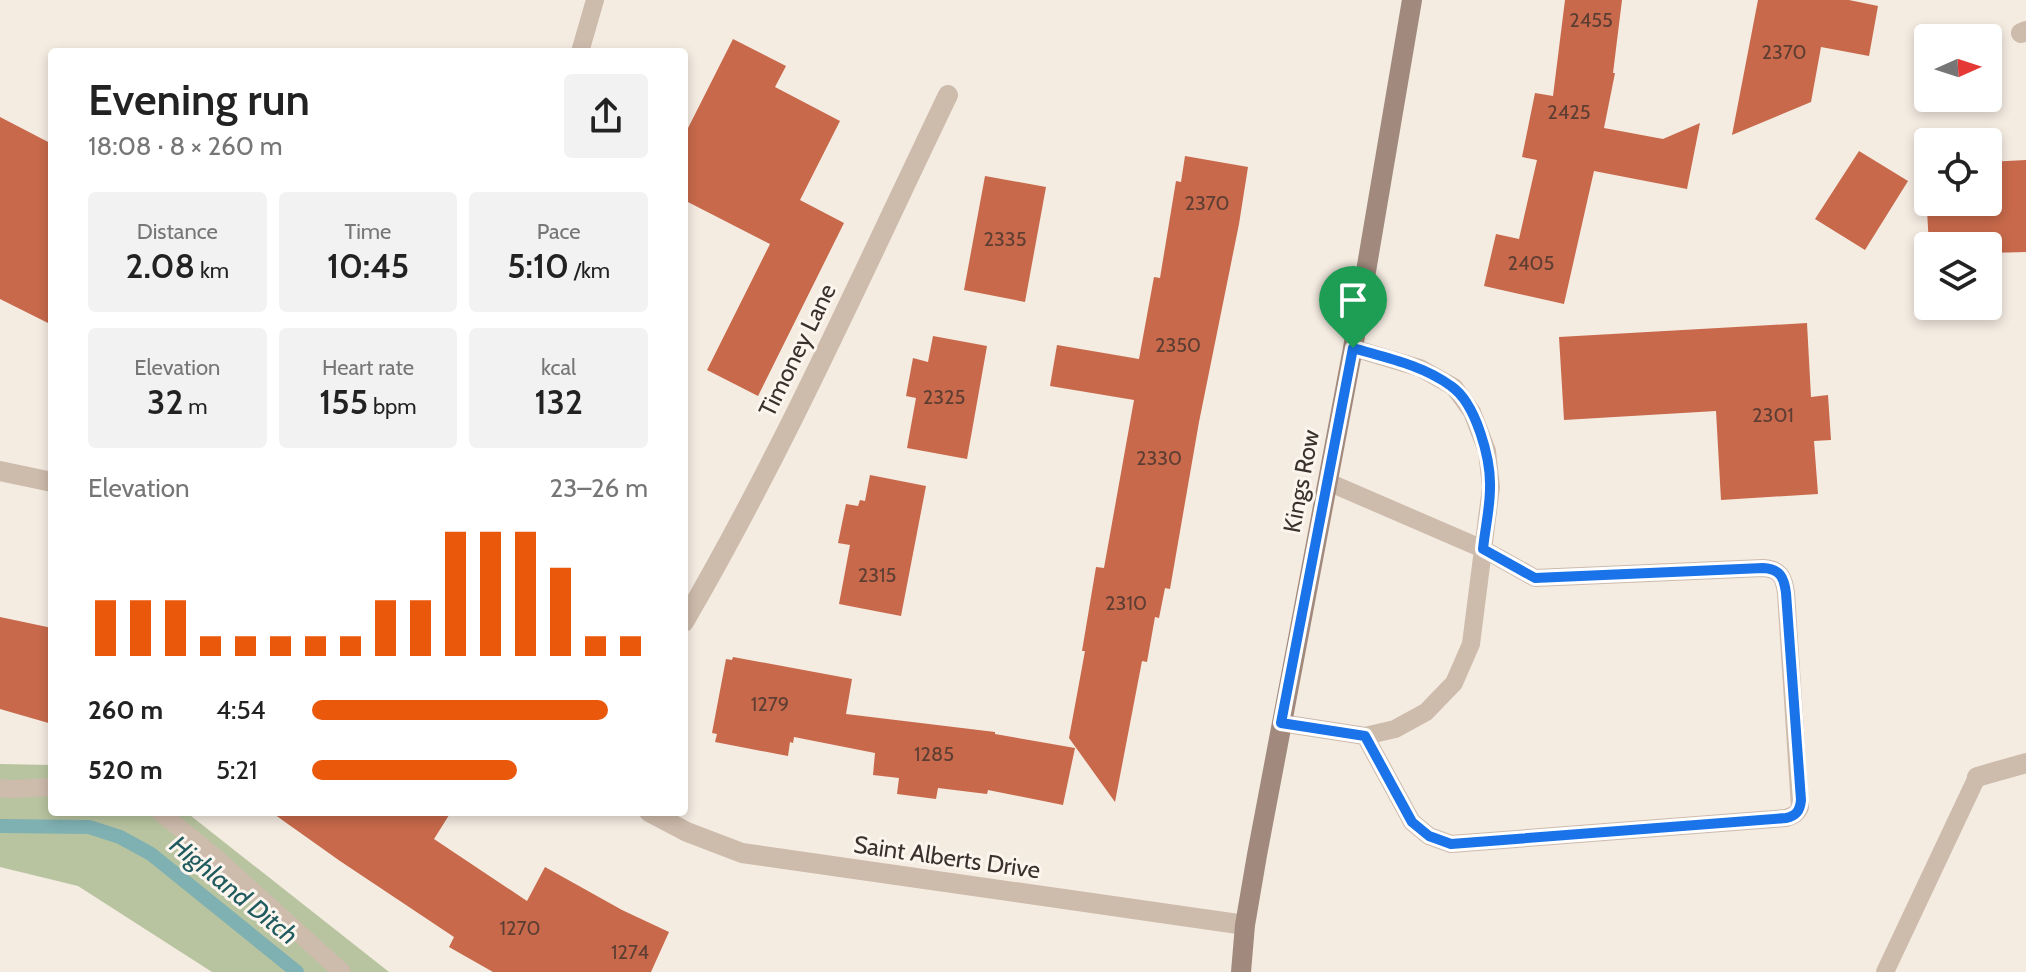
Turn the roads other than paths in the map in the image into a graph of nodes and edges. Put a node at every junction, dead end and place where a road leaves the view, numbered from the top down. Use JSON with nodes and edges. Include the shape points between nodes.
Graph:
{"nodes":[{"id":1,"x":595,"y":0,"type":"edge"},
{"id":2,"x":1412,"y":0,"type":"edge"},
{"id":3,"x":581,"y":48,"type":"edge"},
{"id":4,"x":948,"y":95,"type":"dead end"},
{"id":5,"x":1353,"y":348,"type":"junction"},
{"id":6,"x":0,"y":471,"type":"edge"},
{"id":7,"x":48,"y":481,"type":"edge"},
{"id":8,"x":1328,"y":482,"type":"junction"},
{"id":9,"x":1483,"y":549,"type":"junction"},
{"id":10,"x":688,"y":615,"type":"edge"},
{"id":11,"x":1281,"y":723,"type":"junction"},
{"id":12,"x":1365,"y":736,"type":"junction"},
{"id":13,"x":2026,"y":763,"type":"edge"},
{"id":14,"x":1977,"y":777,"type":"joint"},
{"id":15,"x":48,"y":787,"type":"edge"},
{"id":16,"x":0,"y":788,"type":"edge"},
{"id":17,"x":165,"y":816,"type":"edge"},
{"id":18,"x":657,"y":816,"type":"edge"},
{"id":19,"x":1245,"y":925,"type":"junction"},
{"id":20,"x":342,"y":972,"type":"edge"},
{"id":21,"x":1241,"y":972,"type":"edge"},
{"id":22,"x":1885,"y":972,"type":"edge"}],
"edges":[{"from":1,"to":3,"type":"lane"},
{"from":2,"to":5,"type":"main road","name":"Kings Row"},
{"from":4,"to":10,"type":"street","name":"Timoney Lane","via":[[767,473]]},
{"from":5,"to":8,"type":"main road","name":"Kings Row"},
{"from":5,"to":9,"type":"lane","via":[[1420,368],[1454,387],[1472,412],[1487,451],[1491,487]]},
{"from":6,"to":7,"type":"street"},
{"from":8,"to":9,"type":"lane"},
{"from":8,"to":11,"type":"main road","name":"Kings Row"},
{"from":9,"to":12,"type":"lane","via":[[1471,644],[1454,683],[1426,712],[1395,729]]},
{"from":9,"to":12,"type":"lane","via":[[1535,578],[1763,568],[1780,574],[1785,582],[1794,695],[1801,800],[1797,813],[1451,844],[1412,822]]},
{"from":11,"to":12,"type":"lane"},
{"from":11,"to":19,"type":"main road","name":"Kings Row"},
{"from":13,"to":14,"type":"street"},
{"from":14,"to":22,"type":"lane"},
{"from":15,"to":16,"type":"lane"},
{"from":17,"to":20,"type":"lane"},
{"from":18,"to":19,"type":"street","name":"Saint Alberts Drive","via":[[742,853]]},
{"from":19,"to":21,"type":"main road","name":"Kings Row"}]}
